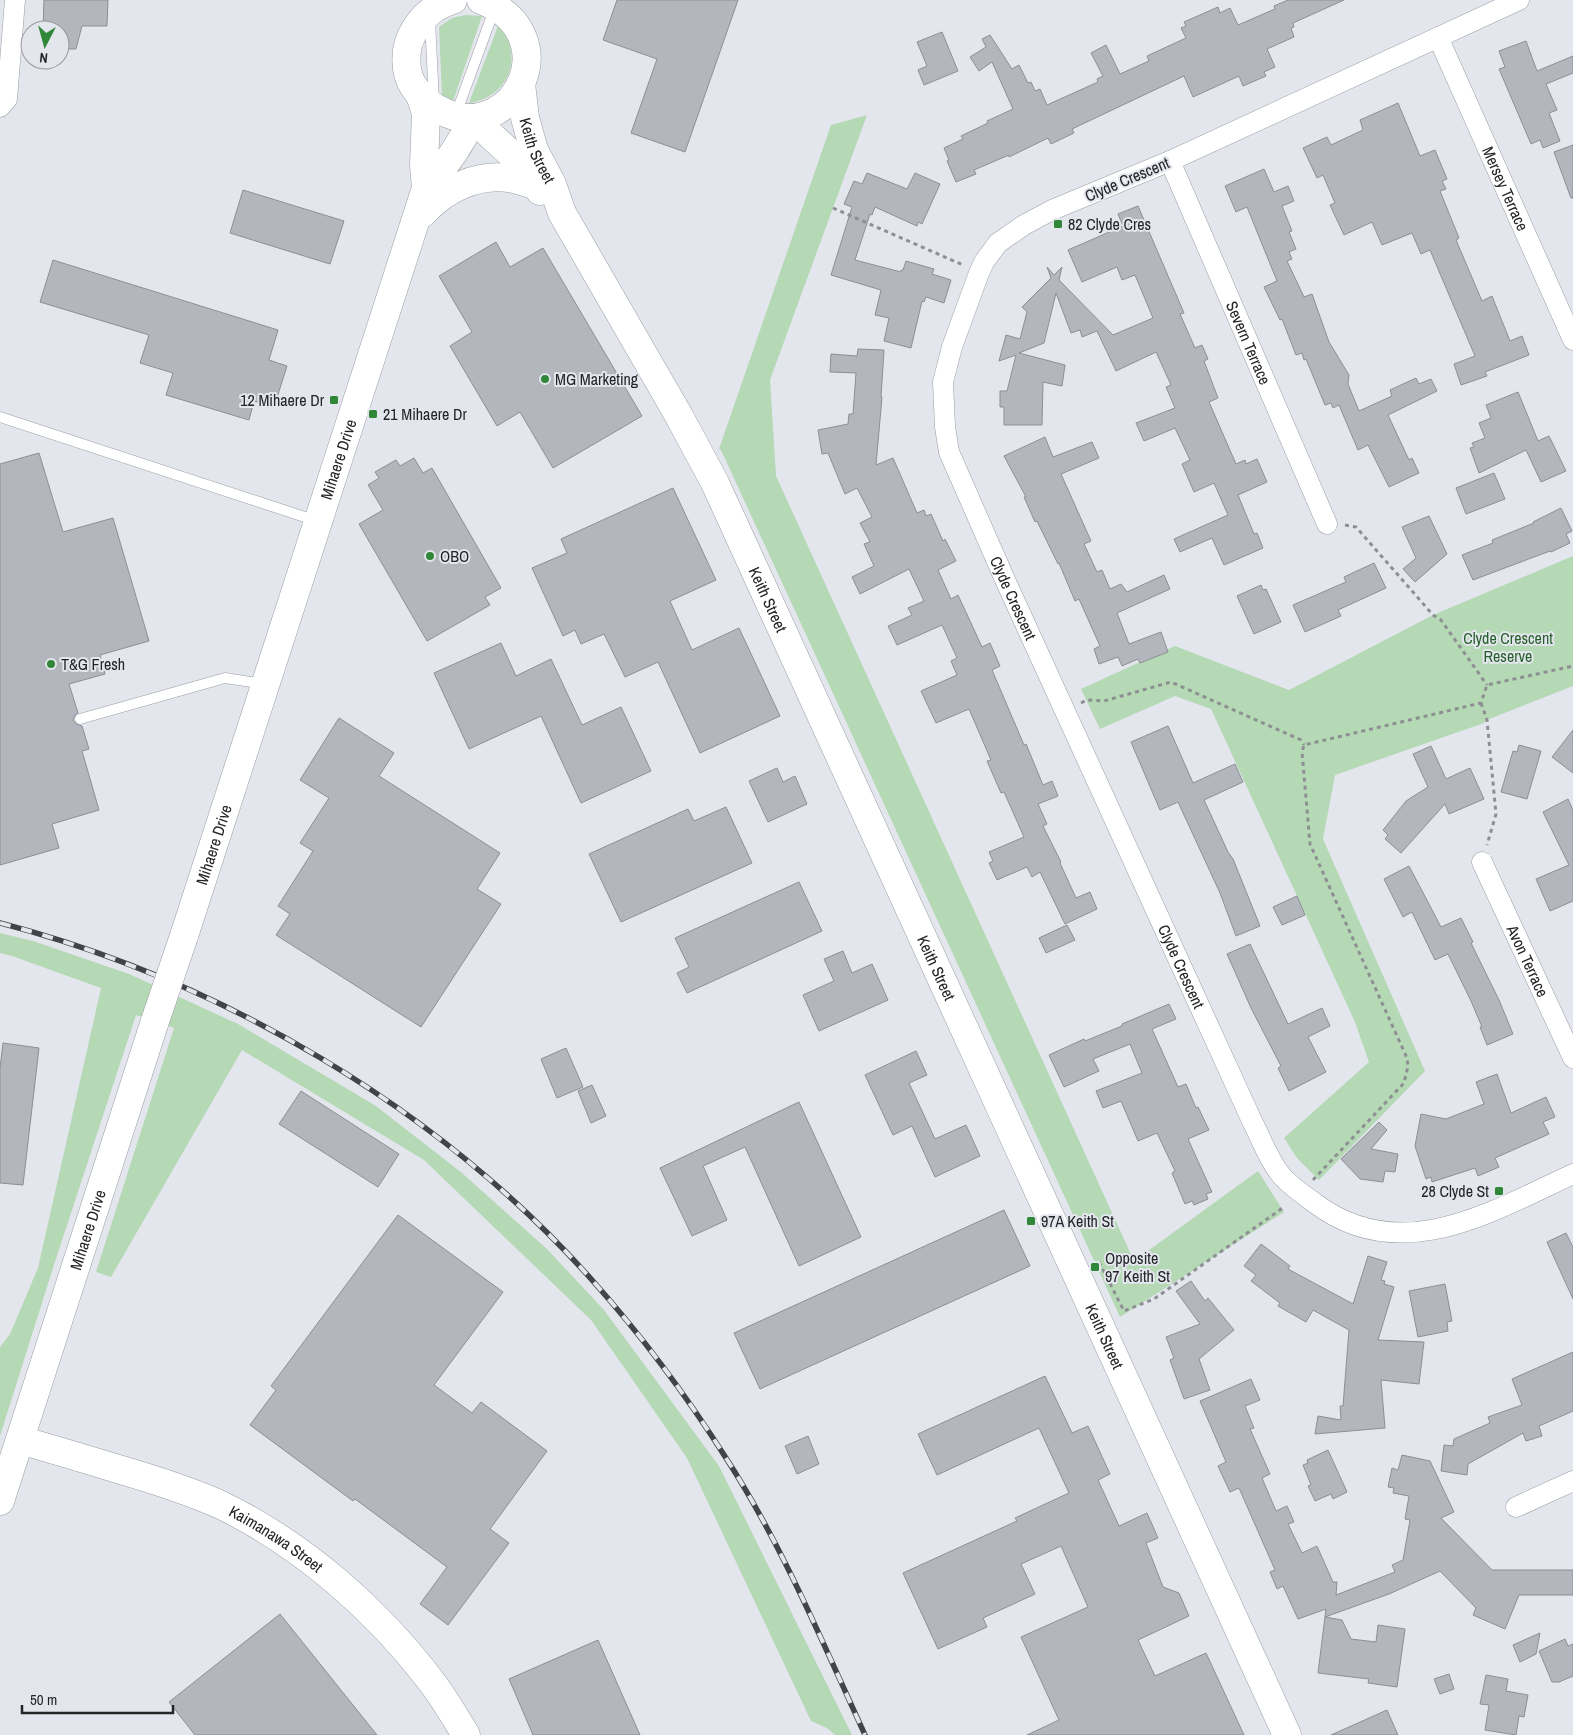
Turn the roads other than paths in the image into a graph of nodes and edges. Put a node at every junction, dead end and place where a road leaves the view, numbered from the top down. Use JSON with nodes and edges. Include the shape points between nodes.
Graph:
{"nodes":[{"id":1,"x":16,"y":0,"type":"edge"},
{"id":2,"x":1519,"y":0,"type":"edge"},
{"id":3,"x":494,"y":3,"type":"edge"},
{"id":4,"x":429,"y":8,"type":"edge"},
{"id":5,"x":1438,"y":37,"type":"junction"},
{"id":6,"x":521,"y":84,"type":"junction"},
{"id":7,"x":0,"y":107,"type":"edge"},
{"id":8,"x":452,"y":112,"type":"junction"},
{"id":9,"x":1170,"y":161,"type":"junction"},
{"id":10,"x":535,"y":185,"type":"junction"},
{"id":11,"x":426,"y":188,"type":"junction"},
{"id":12,"x":562,"y":213,"type":"junction"},
{"id":13,"x":415,"y":222,"type":"junction"},
{"id":14,"x":1573,"y":340,"type":"edge"},
{"id":15,"x":0,"y":417,"type":"edge"},
{"id":16,"x":318,"y":521,"type":"junction"},
{"id":17,"x":1327,"y":524,"type":"road end"},
{"id":18,"x":265,"y":685,"type":"junction"},
{"id":19,"x":80,"y":720,"type":"dead end"},
{"id":20,"x":1482,"y":862,"type":"road end"},
{"id":21,"x":1573,"y":1058,"type":"edge"},
{"id":22,"x":1573,"y":1174,"type":"edge"},
{"id":23,"x":20,"y":1440,"type":"junction"},
{"id":24,"x":1573,"y":1481,"type":"edge"},
{"id":25,"x":0,"y":1501,"type":"edge"},
{"id":26,"x":1516,"y":1507,"type":"dead end"},
{"id":27,"x":466,"y":1735,"type":"edge"},
{"id":28,"x":1287,"y":1735,"type":"edge"}],
"edges":[{"from":1,"to":7,"type":"street","via":[[7,99]]},
{"from":2,"to":5,"type":"street","name":"Clyde Crescent"},
{"from":3,"to":6,"type":"street","via":[[514,22],[525,42],[526,71]]},
{"from":3,"to":8,"type":"lane"},
{"from":4,"to":8,"type":"street","via":[[410,37],[407,69],[412,84]]},
{"from":5,"to":9,"type":"street","name":"Clyde Crescent"},
{"from":5,"to":14,"type":"street","name":"Mersey Terrace"},
{"from":6,"to":8,"type":"street","via":[[502,107],[489,114]]},
{"from":6,"to":12,"type":"street","name":"Keith Street","via":[[525,118],[534,150],[552,184]]},
{"from":8,"to":10,"type":"street","name":"Keith Street","via":[[504,146]]},
{"from":8,"to":11,"type":"street","name":"Mihaere Drive","via":[[466,133]]},
{"from":8,"to":11,"type":"street","name":"Mihaere Drive","via":[[426,113]]},
{"from":9,"to":17,"type":"street","name":"Severn Terrace"},
{"from":9,"to":22,"type":"street","name":"Clyde Crescent","via":[[1052,210],[998,243],[979,273],[943,382],[944,427],[949,452],[1256,1130],[1281,1175],[1325,1211],[1356,1226],[1385,1233],[1415,1233],[1466,1221]]},
{"from":10,"to":12,"type":"street","name":"Keith Street"},
{"from":10,"to":13,"type":"street","via":[[508,178],[469,181],[447,192]]},
{"from":11,"to":13,"type":"street","name":"Mihaere Drive"},
{"from":12,"to":28,"type":"street","name":"Keith Street","via":[[715,483]]},
{"from":13,"to":16,"type":"street","name":"Mihaere Drive"},
{"from":15,"to":16,"type":"lane"},
{"from":16,"to":18,"type":"street","name":"Mihaere Drive"},
{"from":18,"to":19,"type":"lane","via":[[225,678]]},
{"from":18,"to":23,"type":"street","name":"Mihaere Drive","bridge":true},
{"from":20,"to":21,"type":"street","name":"Avon Terrace"},
{"from":23,"to":25,"type":"street","name":"Mihaere Drive"},
{"from":23,"to":27,"type":"street","name":"Kaimanawa Street","via":[[156,1480],[220,1505],[264,1530],[318,1567],[375,1616],[432,1682]]},
{"from":24,"to":26,"type":"street"}]}
